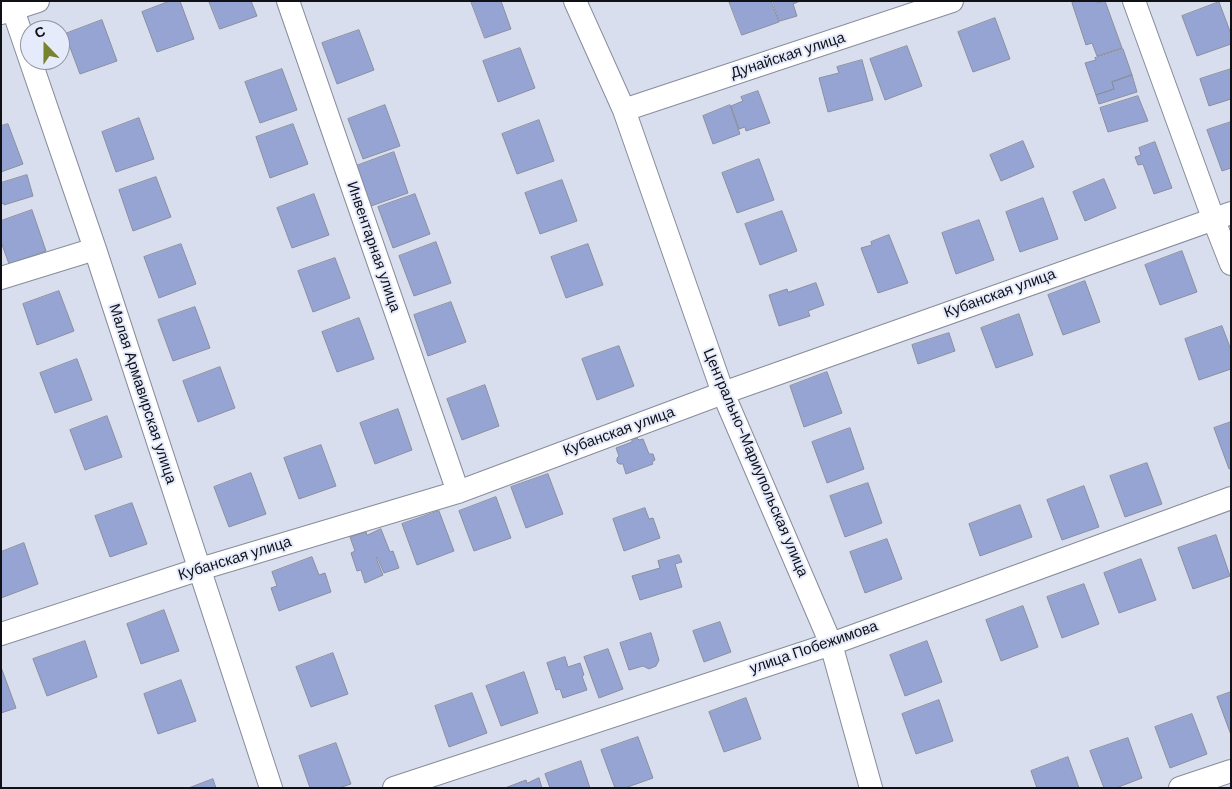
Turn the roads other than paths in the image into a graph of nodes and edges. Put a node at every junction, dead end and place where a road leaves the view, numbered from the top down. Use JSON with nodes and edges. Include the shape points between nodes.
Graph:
{"nodes":[{"id":1,"x":38,"y":1,"type":"edge"},
{"id":2,"x":288,"y":1,"type":"edge"},
{"id":3,"x":575,"y":1,"type":"edge"},
{"id":4,"x":952,"y":1,"type":"edge"},
{"id":5,"x":1134,"y":1,"type":"edge"},
{"id":6,"x":8,"y":8,"type":"edge"},
{"id":7,"x":624,"y":110,"type":"junction"},
{"id":8,"x":1222,"y":216,"type":"edge"},
{"id":9,"x":95,"y":249,"type":"junction"},
{"id":10,"x":1231,"y":264,"type":"edge"},
{"id":11,"x":1,"y":278,"type":"edge"},
{"id":12,"x":723,"y":394,"type":"junction"},
{"id":13,"x":458,"y":492,"type":"junction"},
{"id":14,"x":1231,"y":498,"type":"edge"},
{"id":15,"x":200,"y":569,"type":"junction"},
{"id":16,"x":1,"y":634,"type":"edge"},
{"id":17,"x":831,"y":644,"type":"junction"},
{"id":18,"x":1231,"y":771,"type":"edge"},
{"id":19,"x":271,"y":788,"type":"edge"},
{"id":20,"x":394,"y":788,"type":"edge"},
{"id":21,"x":871,"y":788,"type":"edge"},
{"id":22,"x":1180,"y":788,"type":"edge"}],
"edges":[{"from":1,"to":6,"type":"street"},
{"from":2,"to":13,"type":"street","name":"Инвентарная улица"},
{"from":3,"to":7,"type":"street","name":"Центрально-Мариупольская улица"},
{"from":4,"to":7,"type":"street","name":"Дунайская улица"},
{"from":5,"to":8,"type":"street"},
{"from":6,"to":9,"type":"street","name":"Малая Армавирская улица"},
{"from":7,"to":12,"type":"street","name":"Центрально-Мариупольская улица"},
{"from":8,"to":10,"type":"street"},
{"from":8,"to":12,"type":"street","name":"Кубанская улица"},
{"from":9,"to":11,"type":"street"},
{"from":9,"to":15,"type":"street","name":"Малая Армавирская улица"},
{"from":12,"to":13,"type":"street","name":"Кубанская улица"},
{"from":12,"to":17,"type":"street","name":"Центрально-Мариупольская улица"},
{"from":13,"to":15,"type":"street","name":"Кубанская улица"},
{"from":14,"to":17,"type":"street","name":"улица Побежимова"},
{"from":15,"to":16,"type":"street","name":"Кубанская улица"},
{"from":15,"to":19,"type":"street","name":"Малая Армавирская улица"},
{"from":17,"to":20,"type":"street","name":"улица Побежимова"},
{"from":17,"to":21,"type":"street","name":"Центрально-Мариупольская улица"},
{"from":18,"to":22,"type":"street"}]}
